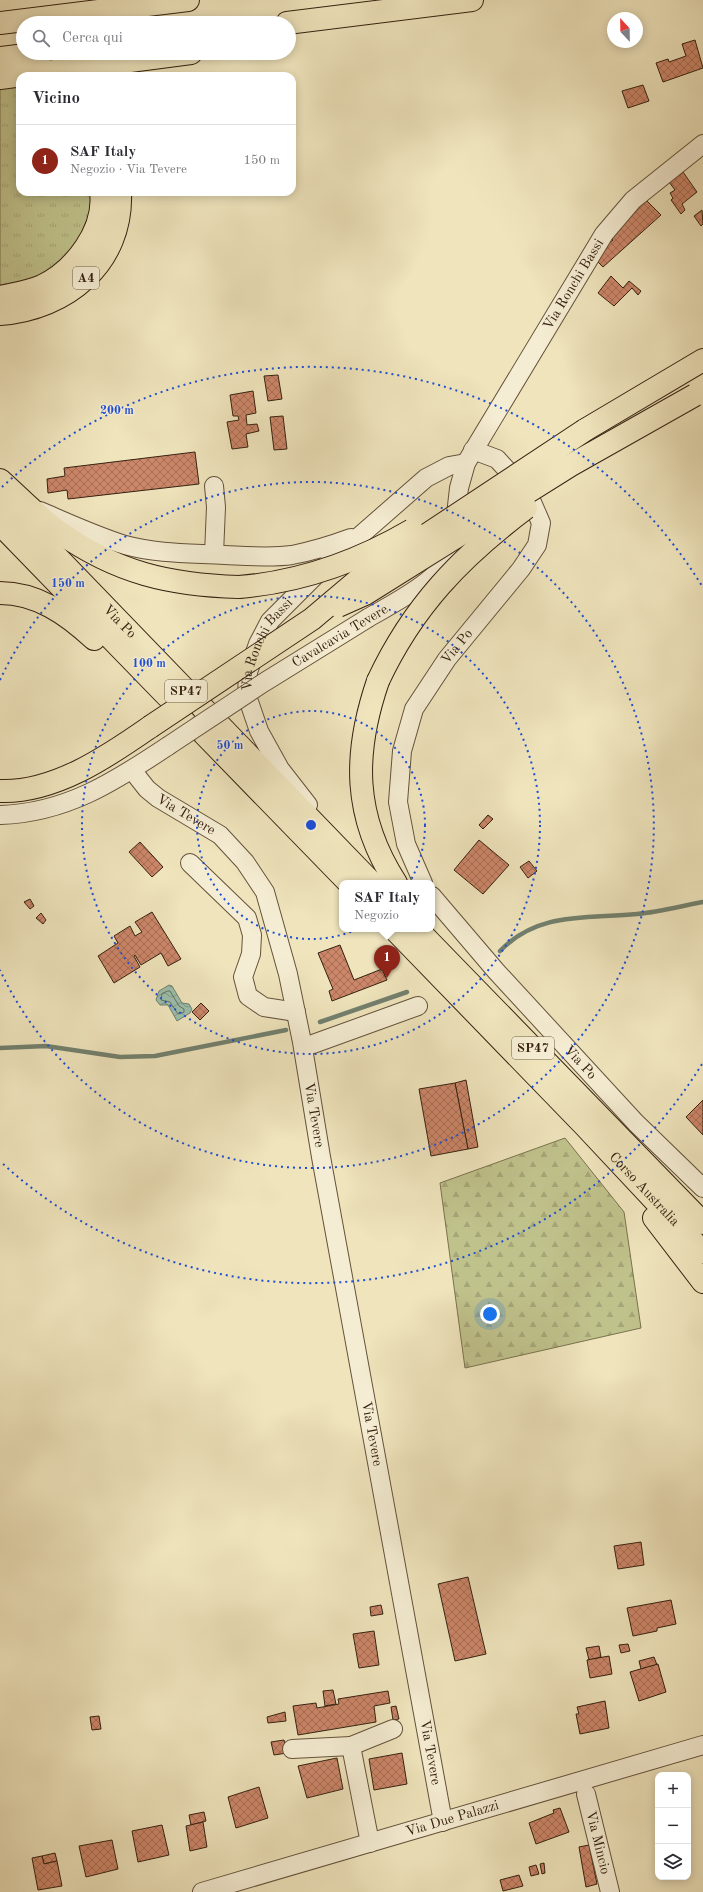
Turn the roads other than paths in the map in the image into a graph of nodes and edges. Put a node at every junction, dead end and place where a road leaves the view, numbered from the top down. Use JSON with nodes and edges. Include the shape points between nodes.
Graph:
{"nodes":[{"id":1,"x":188,"y":0,"type":"edge"},
{"id":2,"x":472,"y":0,"type":"edge"},
{"id":3,"x":57,"y":16,"type":"edge"},
{"id":4,"x":334,"y":17,"type":"junction"},
{"id":5,"x":16,"y":21,"type":"edge"},
{"id":6,"x":296,"y":22,"type":"edge"},
{"id":7,"x":0,"y":23,"type":"edge"},
{"id":8,"x":296,"y":27,"type":"edge"},
{"id":9,"x":16,"y":56,"type":"edge"},
{"id":10,"x":0,"y":58,"type":"edge"},
{"id":11,"x":138,"y":60,"type":"edge"},
{"id":12,"x":46,"y":72,"type":"edge"},
{"id":13,"x":16,"y":76,"type":"edge"},
{"id":14,"x":0,"y":78,"type":"edge"},
{"id":15,"x":703,"y":144,"type":"edge"},
{"id":16,"x":100,"y":196,"type":"edge"},
{"id":17,"x":120,"y":196,"type":"edge"},
{"id":18,"x":0,"y":297,"type":"edge"},
{"id":19,"x":0,"y":314,"type":"edge"},
{"id":20,"x":703,"y":360,"type":"edge"},
{"id":21,"x":699,"y":393,"type":"edge"},
{"id":22,"x":585,"y":430,"type":"junction"},
{"id":23,"x":470,"y":456,"type":"junction"},
{"id":24,"x":0,"y":480,"type":"edge"},
{"id":25,"x":214,"y":486,"type":"dead end"},
{"id":26,"x":0,"y":498,"type":"edge"},
{"id":27,"x":30,"y":507,"type":"junction"},
{"id":28,"x":0,"y":524,"type":"edge"},
{"id":29,"x":363,"y":534,"type":"junction"},
{"id":30,"x":214,"y":554,"type":"junction"},
{"id":31,"x":0,"y":594,"type":"edge"},
{"id":32,"x":314,"y":618,"type":"junction"},
{"id":33,"x":204,"y":734,"type":"tunnel mouth"},
{"id":34,"x":132,"y":770,"type":"junction"},
{"id":35,"x":0,"y":792,"type":"edge"},
{"id":36,"x":0,"y":815,"type":"edge"},
{"id":37,"x":329,"y":839,"type":"junction"},
{"id":38,"x":190,"y":863,"type":"dead end"},
{"id":39,"x":346,"y":880,"type":"edge"},
{"id":40,"x":369,"y":880,"type":"edge"},
{"id":41,"x":394,"y":880,"type":"edge"},
{"id":42,"x":422,"y":880,"type":"edge"},
{"id":43,"x":435,"y":899,"type":"edge"},
{"id":44,"x":435,"y":931,"type":"edge"},
{"id":45,"x":397,"y":932,"type":"edge"},
{"id":46,"x":419,"y":932,"type":"edge"},
{"id":47,"x":418,"y":1006,"type":"dead end"},
{"id":48,"x":296,"y":1012,"type":"junction"},
{"id":49,"x":303,"y":1046,"type":"junction"},
{"id":50,"x":531,"y":1047,"type":"junction"},
{"id":51,"x":585,"y":1126,"type":"junction"},
{"id":52,"x":650,"y":1167,"type":"junction"},
{"id":53,"x":703,"y":1188,"type":"edge"},
{"id":54,"x":703,"y":1214,"type":"edge"},
{"id":55,"x":703,"y":1223,"type":"edge"},
{"id":56,"x":703,"y":1252,"type":"edge"},
{"id":57,"x":703,"y":1282,"type":"edge"},
{"id":58,"x":393,"y":1729,"type":"dead end"},
{"id":59,"x":703,"y":1745,"type":"edge"},
{"id":60,"x":351,"y":1746,"type":"junction"},
{"id":61,"x":292,"y":1749,"type":"dead end"},
{"id":62,"x":586,"y":1794,"type":"dead end"},
{"id":63,"x":443,"y":1822,"type":"junction"},
{"id":64,"x":370,"y":1843,"type":"junction"},
{"id":65,"x":202,"y":1892,"type":"edge"},
{"id":66,"x":610,"y":1892,"type":"edge"}],
"edges":[{"from":1,"to":3,"type":"highway"},
{"from":2,"to":4,"type":"highway"},
{"from":4,"to":6,"type":"highway"},
{"from":4,"to":8,"type":"highway"},
{"from":5,"to":7,"type":"highway"},
{"from":9,"to":10,"type":"highway"},
{"from":11,"to":12,"type":"highway"},
{"from":13,"to":14,"type":"highway"},
{"from":15,"to":23,"type":"street","name":"Via Ronchi Bassi","via":[[634,200],[604,234]]},
{"from":16,"to":18,"type":"highway","via":[[101,208],[96,226],[88,243],[73,262],[42,286]]},
{"from":17,"to":19,"type":"highway","number":"A4","via":[[120,209],[113,236],[106,251],[87,277],[68,293],[48,304],[16,313]]},
{"from":20,"to":22,"type":"highway"},
{"from":21,"to":32,"type":"highway","bridge":true,"via":[[571,465],[365,594]]},
{"from":21,"to":41,"type":"highway","bridge":true,"via":[[548,491],[480,545],[440,584],[409,623],[389,656],[378,681],[362,739],[360,770],[369,824],[382,858]]},
{"from":22,"to":27,"type":"highway","bridge":true,"via":[[404,534],[356,558],[297,579],[239,587],[188,584],[158,579],[98,556],[58,532]]},
{"from":22,"to":32,"type":"highway","bridge":true,"via":[[357,581]]},
{"from":23,"to":29,"type":"street","name":"Via Ronchi Bassi","via":[[426,478]]},
{"from":23,"to":34,"type":"street","name":"Cavalcavia Tevere","bridge":true,"via":[[459,488],[452,551],[449,560],[430,578],[263,683]]},
{"from":23,"to":42,"type":"street","name":"Via Po","via":[[497,459],[528,493],[541,524],[537,545],[521,569],[446,659],[414,709],[402,752],[398,802],[406,844]]},
{"from":24,"to":27,"type":"highway"},
{"from":25,"to":30,"type":"street"},
{"from":26,"to":37,"type":"highway","name":"Via Po","number":"SP47"},
{"from":27,"to":30,"type":"street","name":"Via Ronchi Bassi","via":[[126,545],[150,550]]},
{"from":28,"to":31,"type":"highway","name":"Via Po","number":"SP47","via":[[167,696],[144,687],[86,631],[51,606],[19,595]]},
{"from":29,"to":30,"type":"street","name":"Via Ronchi Bassi","via":[[326,548],[292,555]]},
{"from":29,"to":37,"type":"street","name":"Via Ronchi Bassi","via":[[323,568],[270,621],[248,672],[247,696],[259,731],[280,770],[304,799]]},
{"from":32,"to":35,"type":"highway","bridge":true,"via":[[112,752],[64,777],[30,789]]},
{"from":33,"to":39,"type":"highway"},
{"from":34,"to":36,"type":"street","via":[[71,802],[21,814]]},
{"from":34,"to":48,"type":"street","name":"Via Tevere","via":[[147,789],[169,806],[220,835],[245,862],[265,892]]},
{"from":37,"to":40,"type":"highway","name":"Via Po","number":"SP47"},
{"from":38,"to":48,"type":"street","via":[[247,918],[252,935],[251,954],[243,977],[248,996],[264,1007]]},
{"from":43,"to":53,"type":"street","name":"Via Po","via":[[636,1123]]},
{"from":44,"to":50,"type":"highway"},
{"from":45,"to":51,"type":"highway","number":"SP47"},
{"from":46,"to":50,"type":"highway","name":"Via Po","number":"SP47"},
{"from":47,"to":49,"type":"street"},
{"from":48,"to":49,"type":"street","name":"Via Tevere"},
{"from":49,"to":63,"type":"street","name":"Via Tevere"},
{"from":50,"to":52,"type":"highway","name":"Via Po","number":"SP47"},
{"from":51,"to":56,"type":"highway","name":"Corso Australia","number":"SP47"},
{"from":51,"to":57,"type":"highway","number":"SP47"},
{"from":52,"to":54,"type":"highway","number":"SP47"},
{"from":52,"to":55,"type":"highway","name":"Corso Australia","number":"SP47"},
{"from":58,"to":60,"type":"street"},
{"from":59,"to":63,"type":"street","name":"Via Due Palazzi"},
{"from":60,"to":61,"type":"street"},
{"from":60,"to":64,"type":"street"},
{"from":62,"to":66,"type":"street","name":"Via Mincio"},
{"from":63,"to":64,"type":"street","name":"Via Due Palazzi"},
{"from":64,"to":65,"type":"street","name":"Via Due Palazzi"}]}
